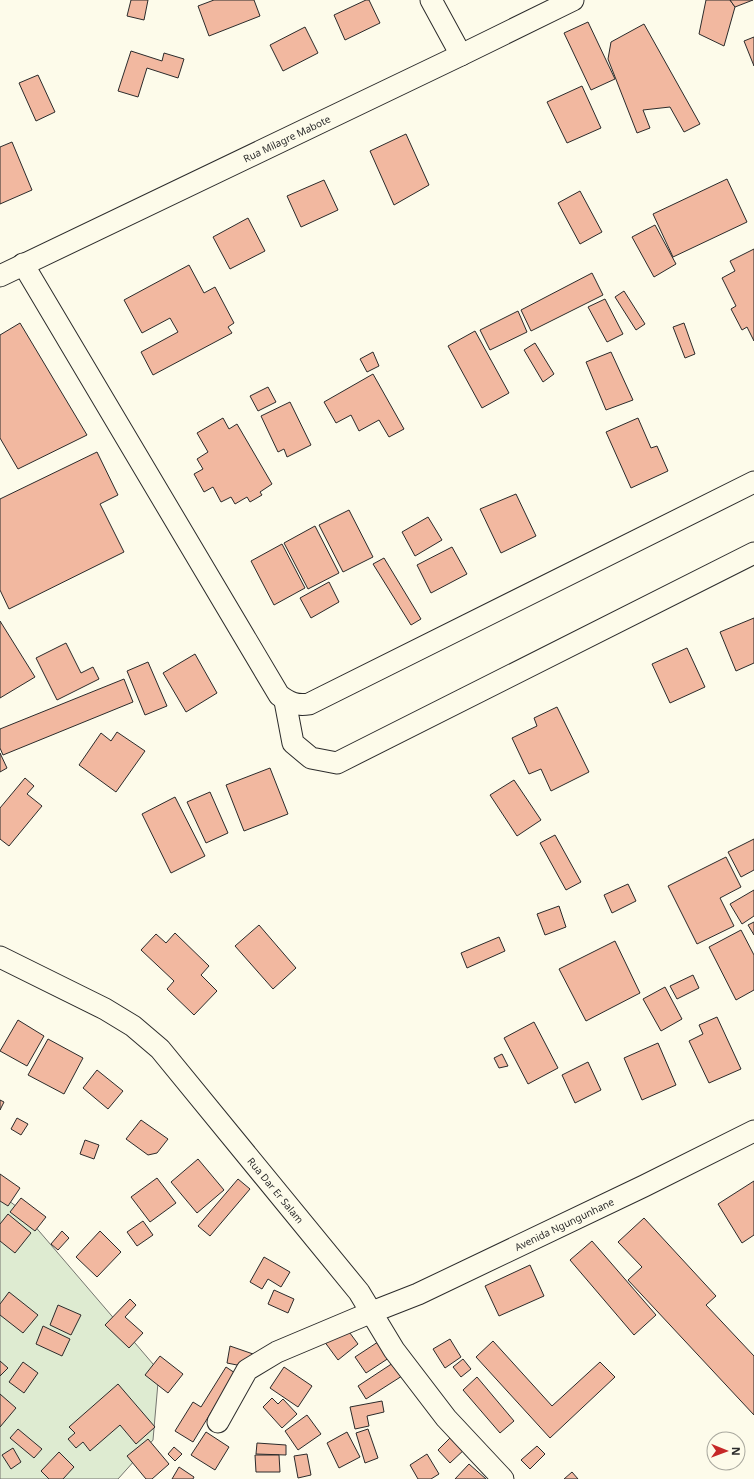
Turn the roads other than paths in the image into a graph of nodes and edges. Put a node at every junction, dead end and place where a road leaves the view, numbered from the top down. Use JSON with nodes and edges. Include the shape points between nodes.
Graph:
{"nodes":[{"id":1,"x":431,"y":0,"type":"edge"},
{"id":2,"x":572,"y":0,"type":"edge"},
{"id":3,"x":461,"y":55,"type":"junction"},
{"id":4,"x":24,"y":264,"type":"junction"},
{"id":5,"x":0,"y":276,"type":"edge"},
{"id":6,"x":754,"y":482,"type":"edge"},
{"id":7,"x":754,"y":553,"type":"edge"},
{"id":8,"x":285,"y":700,"type":"junction"},
{"id":9,"x":0,"y":957,"type":"edge"},
{"id":10,"x":754,"y":1131,"type":"edge"},
{"id":11,"x":372,"y":1312,"type":"junction"},
{"id":12,"x":218,"y":1422,"type":"dead end"},
{"id":13,"x":503,"y":1479,"type":"edge"}],
"edges":[{"from":1,"to":3,"type":"street"},
{"from":2,"to":3,"type":"street","name":"Rua Milagre Mabote"},
{"from":3,"to":4,"type":"street","name":"Rua Milagre Mabote"},
{"from":4,"to":5,"type":"street","name":"Rua Milagre Mabote"},
{"from":4,"to":8,"type":"street","via":[[279,695]]},
{"from":6,"to":8,"type":"street","via":[[309,704],[292,704]]},
{"from":7,"to":8,"type":"street","via":[[337,763],[311,758],[293,743]]},
{"from":9,"to":11,"type":"street","name":"Rua Dar Er Salam","via":[[105,1009],[133,1026],[160,1049]]},
{"from":10,"to":11,"type":"street","name":"Avenida Ngungunhane","via":[[418,1294]]},
{"from":11,"to":12,"type":"street","name":"Avenida Ngungunhane","via":[[277,1352],[247,1370]]},
{"from":11,"to":13,"type":"street","name":"Rua Dar Er Salam","via":[[394,1350],[446,1418]]}]}
